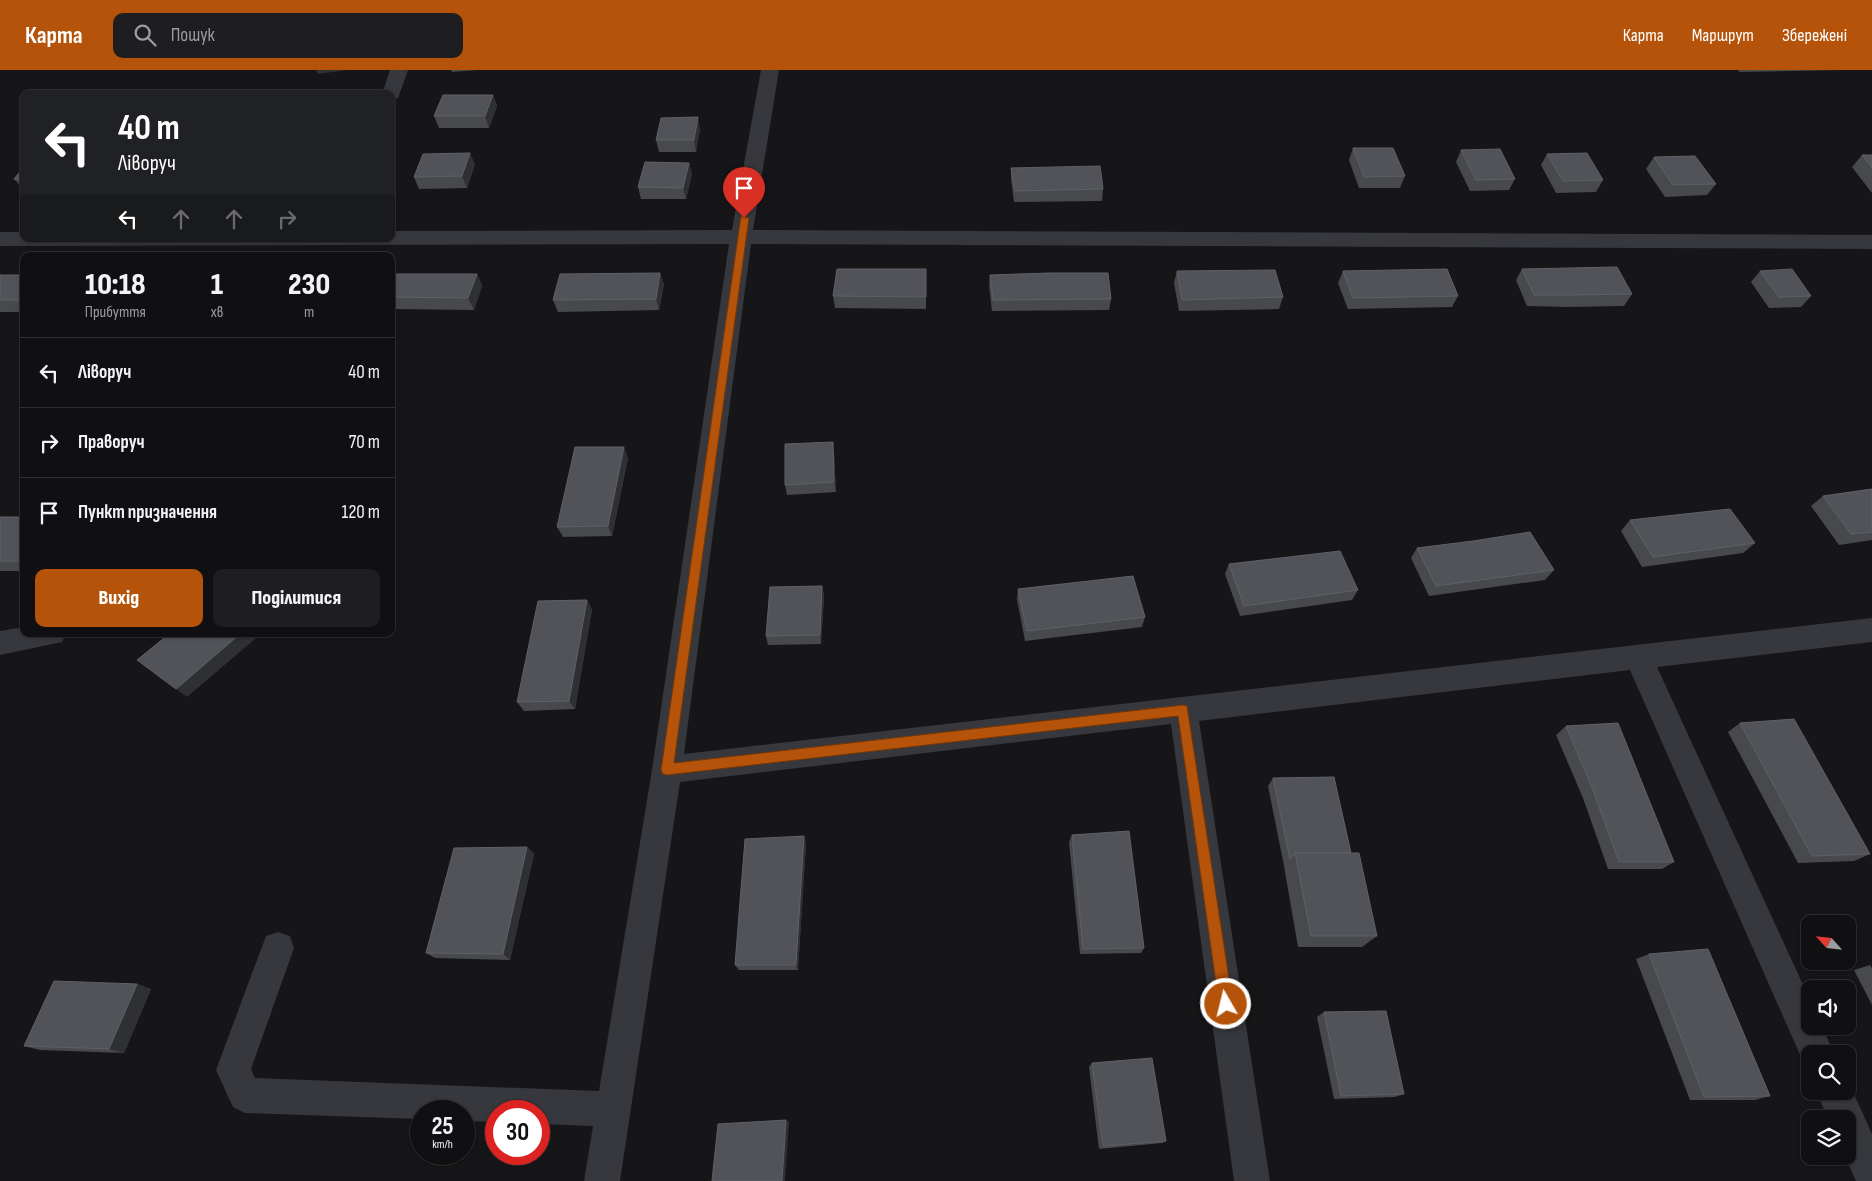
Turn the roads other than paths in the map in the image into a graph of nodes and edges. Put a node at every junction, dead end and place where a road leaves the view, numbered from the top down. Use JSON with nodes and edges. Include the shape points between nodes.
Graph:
{"nodes":[{"id":1,"x":398,"y":70,"type":"edge"},
{"id":2,"x":770,"y":70,"type":"edge"},
{"id":3,"x":392,"y":90,"type":"edge"},
{"id":4,"x":741,"y":237,"type":"junction"},
{"id":5,"x":0,"y":239,"type":"edge"},
{"id":6,"x":20,"y":239,"type":"edge"},
{"id":7,"x":395,"y":239,"type":"edge"},
{"id":8,"x":1872,"y":242,"type":"edge"},
{"id":9,"x":1872,"y":630,"type":"edge"},
{"id":10,"x":35,"y":637,"type":"edge"},
{"id":11,"x":0,"y":643,"type":"edge"},
{"id":12,"x":1638,"y":657,"type":"junction"},
{"id":13,"x":1183,"y":710,"type":"junction"},
{"id":14,"x":667,"y":770,"type":"junction"},
{"id":15,"x":278,"y":948,"type":"dead end"},
{"id":16,"x":1813,"y":1045,"type":"edge"},
{"id":17,"x":613,"y":1109,"type":"junction"},
{"id":18,"x":1856,"y":1140,"type":"edge"},
{"id":19,"x":1872,"y":1176,"type":"edge"},
{"id":20,"x":602,"y":1181,"type":"edge"},
{"id":21,"x":1252,"y":1181,"type":"edge"}],
"edges":[{"from":1,"to":3,"type":"street"},
{"from":2,"to":4,"type":"street"},
{"from":4,"to":7,"type":"street"},
{"from":4,"to":8,"type":"street"},
{"from":4,"to":14,"type":"street"},
{"from":5,"to":6,"type":"street"},
{"from":9,"to":12,"type":"street"},
{"from":10,"to":11,"type":"street"},
{"from":12,"to":13,"type":"street"},
{"from":12,"to":16,"type":"street"},
{"from":13,"to":14,"type":"street"},
{"from":13,"to":21,"type":"street"},
{"from":14,"to":17,"type":"street"},
{"from":15,"to":17,"type":"street","via":[[233,1070],[245,1095]]},
{"from":17,"to":20,"type":"street"},
{"from":18,"to":19,"type":"street"}]}
